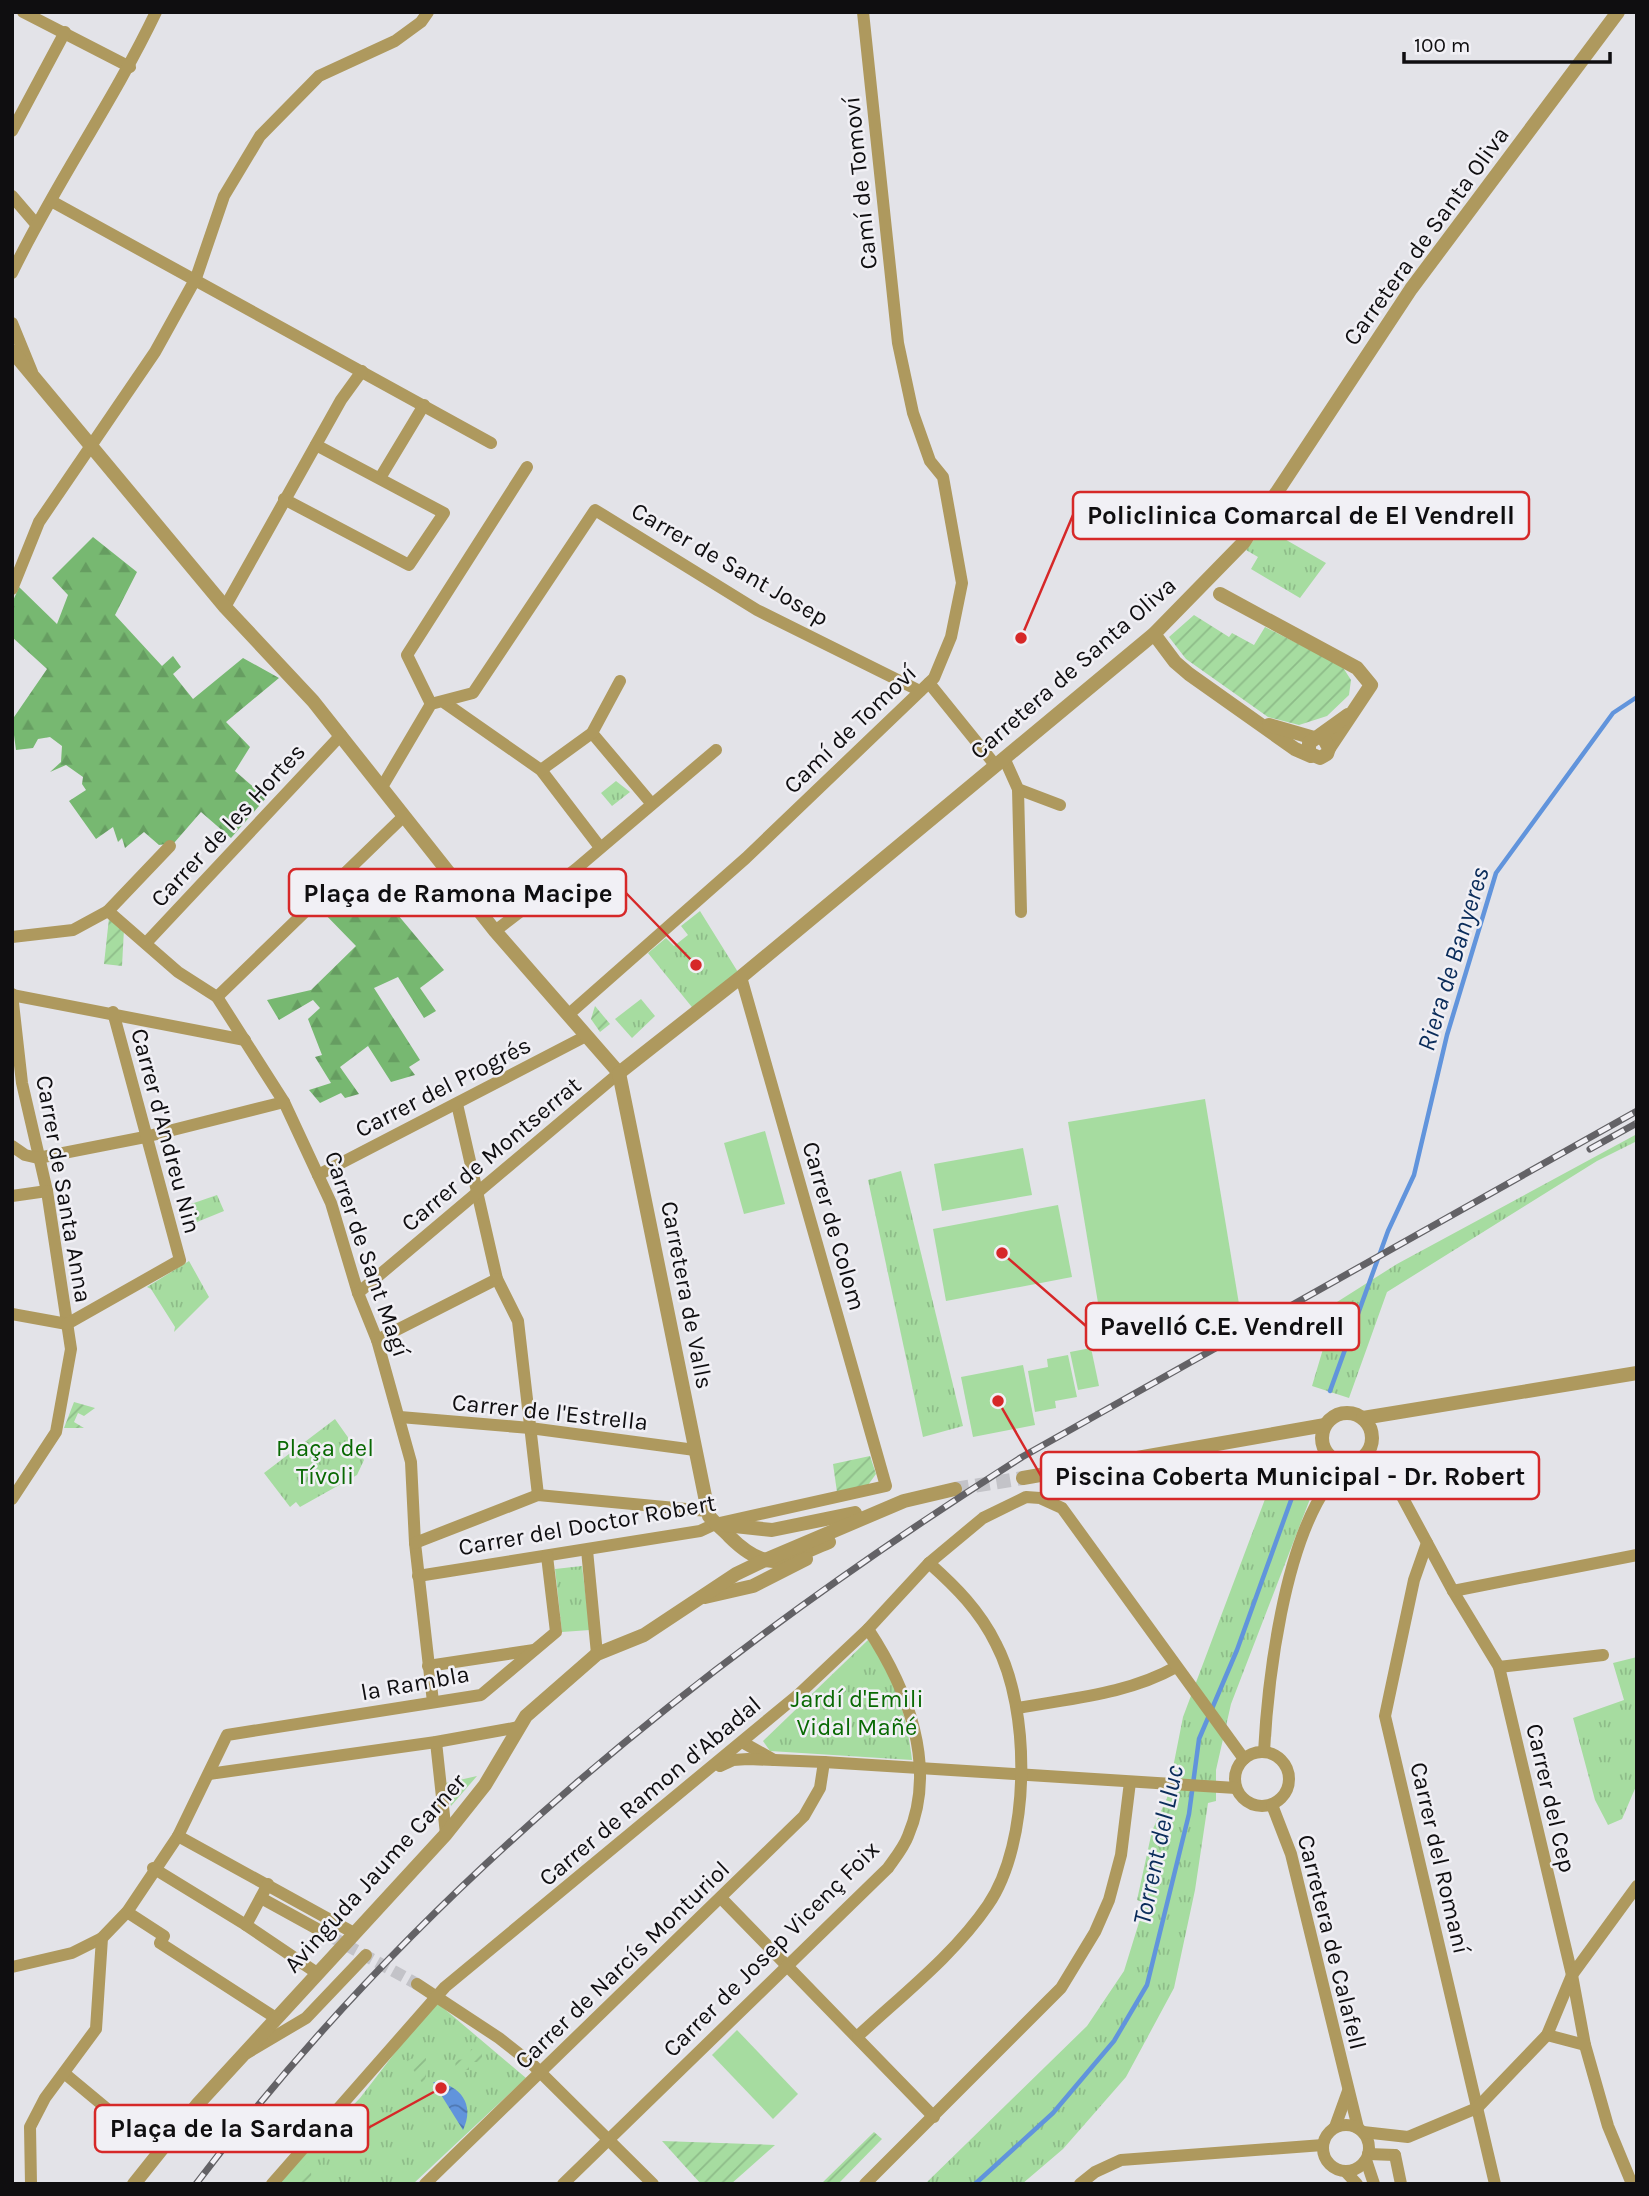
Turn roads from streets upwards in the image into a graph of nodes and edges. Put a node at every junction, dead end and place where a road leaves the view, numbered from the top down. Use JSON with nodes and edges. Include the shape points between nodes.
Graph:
{"nodes":[{"id":1,"x":23,"y":12,"type":"edge"},
{"id":2,"x":156,"y":12,"type":"edge"},
{"id":3,"x":428,"y":12,"type":"edge"},
{"id":4,"x":863,"y":12,"type":"edge"},
{"id":5,"x":1618,"y":12,"type":"edge"},
{"id":6,"x":65,"y":32,"type":"junction"},
{"id":7,"x":130,"y":67,"type":"junction"},
{"id":8,"x":12,"y":131,"type":"edge"},
{"id":9,"x":12,"y":196,"type":"edge"},
{"id":10,"x":52,"y":202,"type":"junction"},
{"id":11,"x":36,"y":224,"type":"junction"},
{"id":12,"x":12,"y":274,"type":"edge"},
{"id":13,"x":196,"y":278,"type":"junction"},
{"id":14,"x":12,"y":323,"type":"edge"},
{"id":15,"x":12,"y":351,"type":"edge"},
{"id":16,"x":362,"y":371,"type":"junction"},
{"id":17,"x":34,"y":376,"type":"junction"},
{"id":18,"x":424,"y":405,"type":"junction"},
{"id":19,"x":90,"y":443,"type":"junction"},
{"id":20,"x":491,"y":443,"type":"dead end"},
{"id":21,"x":316,"y":445,"type":"junction"},
{"id":22,"x":527,"y":467,"type":"dead end"},
{"id":23,"x":380,"y":478,"type":"junction"},
{"id":24,"x":284,"y":499,"type":"junction"},
{"id":25,"x":12,"y":589,"type":"edge"},
{"id":26,"x":1220,"y":594,"type":"dead end"},
{"id":27,"x":225,"y":607,"type":"junction"},
{"id":28,"x":1154,"y":634,"type":"junction"},
{"id":29,"x":620,"y":681,"type":"dead end"},
{"id":30,"x":925,"y":687,"type":"junction"},
{"id":31,"x":445,"y":703,"type":"junction"},
{"id":32,"x":431,"y":704,"type":"junction"},
{"id":33,"x":1352,"y":712,"type":"junction"},
{"id":34,"x":1254,"y":720,"type":"junction"},
{"id":35,"x":592,"y":733,"type":"junction"},
{"id":36,"x":341,"y":735,"type":"junction"},
{"id":37,"x":1316,"y":738,"type":"junction"},
{"id":38,"x":1329,"y":748,"type":"junction"},
{"id":39,"x":716,"y":750,"type":"dead end"},
{"id":40,"x":1311,"y":756,"type":"junction"},
{"id":41,"x":1000,"y":763,"type":"junction"},
{"id":42,"x":541,"y":770,"type":"junction"},
{"id":43,"x":382,"y":787,"type":"junction"},
{"id":44,"x":1018,"y":789,"type":"junction"},
{"id":45,"x":651,"y":803,"type":"junction"},
{"id":46,"x":1060,"y":806,"type":"dead end"},
{"id":47,"x":404,"y":816,"type":"junction"},
{"id":48,"x":170,"y":846,"type":"dead end"},
{"id":49,"x":599,"y":846,"type":"junction"},
{"id":50,"x":108,"y":911,"type":"junction"},
{"id":51,"x":1021,"y":912,"type":"dead end"},
{"id":52,"x":495,"y":931,"type":"junction"},
{"id":53,"x":12,"y":937,"type":"edge"},
{"id":54,"x":146,"y":943,"type":"junction"},
{"id":55,"x":741,"y":977,"type":"junction"},
{"id":56,"x":12,"y":994,"type":"edge"},
{"id":57,"x":217,"y":996,"type":"junction"},
{"id":58,"x":113,"y":1012,"type":"junction"},
{"id":59,"x":569,"y":1014,"type":"junction"},
{"id":60,"x":586,"y":1036,"type":"junction"},
{"id":61,"x":245,"y":1040,"type":"junction"},
{"id":62,"x":619,"y":1073,"type":"junction"},
{"id":63,"x":17,"y":1080,"type":"edge"},
{"id":64,"x":284,"y":1102,"type":"junction"},
{"id":65,"x":457,"y":1104,"type":"junction"},
{"id":66,"x":145,"y":1137,"type":"junction"},
{"id":67,"x":12,"y":1146,"type":"edge"},
{"id":68,"x":38,"y":1158,"type":"junction"},
{"id":69,"x":318,"y":1175,"type":"junction"},
{"id":70,"x":47,"y":1191,"type":"junction"},
{"id":71,"x":479,"y":1194,"type":"junction"},
{"id":72,"x":12,"y":1196,"type":"edge"},
{"id":73,"x":497,"y":1279,"type":"junction"},
{"id":74,"x":358,"y":1293,"type":"junction"},
{"id":75,"x":12,"y":1314,"type":"edge"},
{"id":76,"x":67,"y":1324,"type":"junction"},
{"id":77,"x":377,"y":1340,"type":"junction"},
{"id":78,"x":1637,"y":1373,"type":"edge"},
{"id":79,"x":1385,"y":1416,"type":"junction"},
{"id":80,"x":400,"y":1417,"type":"junction"},
{"id":81,"x":1363,"y":1418,"type":"junction"},
{"id":82,"x":1325,"y":1425,"type":"junction"},
{"id":83,"x":530,"y":1428,"type":"junction"},
{"id":84,"x":1293,"y":1432,"type":"junction"},
{"id":85,"x":1372,"y":1434,"type":"junction"},
{"id":86,"x":695,"y":1450,"type":"junction"},
{"id":87,"x":1327,"y":1451,"type":"junction"},
{"id":88,"x":1355,"y":1461,"type":"junction"},
{"id":89,"x":1023,"y":1478,"type":"tunnel mouth"},
{"id":90,"x":1329,"y":1484,"type":"junction"},
{"id":91,"x":886,"y":1486,"type":"joint"},
{"id":92,"x":955,"y":1489,"type":"tunnel mouth"},
{"id":93,"x":538,"y":1495,"type":"junction"},
{"id":94,"x":12,"y":1499,"type":"edge"},
{"id":95,"x":904,"y":1501,"type":"junction"},
{"id":96,"x":707,"y":1511,"type":"junction"},
{"id":97,"x":853,"y":1521,"type":"junction"},
{"id":98,"x":715,"y":1524,"type":"junction"},
{"id":99,"x":747,"y":1529,"type":"junction"},
{"id":100,"x":735,"y":1541,"type":"junction"},
{"id":101,"x":829,"y":1542,"type":"junction"},
{"id":102,"x":415,"y":1543,"type":"junction"},
{"id":103,"x":1427,"y":1543,"type":"junction"},
{"id":104,"x":587,"y":1550,"type":"junction"},
{"id":105,"x":1637,"y":1555,"type":"edge"},
{"id":106,"x":547,"y":1556,"type":"junction"},
{"id":107,"x":763,"y":1561,"type":"junction"},
{"id":108,"x":929,"y":1563,"type":"junction"},
{"id":109,"x":736,"y":1574,"type":"junction"},
{"id":110,"x":418,"y":1576,"type":"junction"},
{"id":111,"x":743,"y":1589,"type":"junction"},
{"id":112,"x":1453,"y":1591,"type":"junction"},
{"id":113,"x":703,"y":1597,"type":"junction"},
{"id":114,"x":868,"y":1629,"type":"junction"},
{"id":115,"x":534,"y":1650,"type":"junction"},
{"id":116,"x":597,"y":1654,"type":"junction"},
{"id":117,"x":1603,"y":1655,"type":"dead end"},
{"id":118,"x":428,"y":1666,"type":"junction"},
{"id":119,"x":1177,"y":1667,"type":"junction"},
{"id":120,"x":1499,"y":1667,"type":"junction"},
{"id":121,"x":433,"y":1702,"type":"junction"},
{"id":122,"x":1018,"y":1708,"type":"junction"},
{"id":123,"x":519,"y":1727,"type":"junction"},
{"id":124,"x":436,"y":1742,"type":"junction"},
{"id":125,"x":742,"y":1742,"type":"junction"},
{"id":126,"x":1264,"y":1752,"type":"junction"},
{"id":127,"x":1244,"y":1759,"type":"junction"},
{"id":128,"x":774,"y":1760,"type":"junction"},
{"id":129,"x":824,"y":1762,"type":"junction"},
{"id":130,"x":918,"y":1768,"type":"junction"},
{"id":131,"x":209,"y":1774,"type":"junction"},
{"id":132,"x":1020,"y":1775,"type":"junction"},
{"id":133,"x":698,"y":1779,"type":"junction"},
{"id":134,"x":1130,"y":1782,"type":"junction"},
{"id":135,"x":1236,"y":1788,"type":"junction"},
{"id":136,"x":1272,"y":1805,"type":"junction"},
{"id":137,"x":446,"y":1834,"type":"junction"},
{"id":138,"x":177,"y":1836,"type":"junction"},
{"id":139,"x":153,"y":1868,"type":"junction"},
{"id":140,"x":268,"y":1884,"type":"junction"},
{"id":141,"x":1637,"y":1886,"type":"edge"},
{"id":142,"x":261,"y":1898,"type":"junction"},
{"id":143,"x":721,"y":1898,"type":"junction"},
{"id":144,"x":127,"y":1912,"type":"junction"},
{"id":145,"x":246,"y":1925,"type":"junction"},
{"id":146,"x":354,"y":1933,"type":"junction"},
{"id":147,"x":330,"y":1936,"type":"tunnel mouth"},
{"id":148,"x":102,"y":1938,"type":"junction"},
{"id":149,"x":366,"y":1955,"type":"dead end"},
{"id":150,"x":787,"y":1966,"type":"junction"},
{"id":151,"x":12,"y":1967,"type":"edge"},
{"id":152,"x":317,"y":1973,"type":"junction"},
{"id":153,"x":1572,"y":1975,"type":"junction"},
{"id":154,"x":417,"y":1984,"type":"tunnel mouth"},
{"id":155,"x":436,"y":1996,"type":"junction"},
{"id":156,"x":276,"y":2018,"type":"junction"},
{"id":157,"x":1546,"y":2035,"type":"junction"},
{"id":158,"x":858,"y":2036,"type":"junction"},
{"id":159,"x":1585,"y":2045,"type":"junction"},
{"id":160,"x":243,"y":2054,"type":"junction"},
{"id":161,"x":541,"y":2072,"type":"junction"},
{"id":162,"x":64,"y":2073,"type":"junction"},
{"id":163,"x":1349,"y":2090,"type":"junction"},
{"id":164,"x":1477,"y":2108,"type":"junction"},
{"id":165,"x":934,"y":2117,"type":"junction"},
{"id":166,"x":1335,"y":2127,"type":"junction"},
{"id":167,"x":1361,"y":2130,"type":"junction"},
{"id":168,"x":1408,"y":2137,"type":"junction"},
{"id":169,"x":609,"y":2139,"type":"junction"},
{"id":170,"x":1323,"y":2145,"type":"junction"},
{"id":171,"x":159,"y":2152,"type":"junction"},
{"id":172,"x":1395,"y":2155,"type":"junction"},
{"id":173,"x":1367,"y":2157,"type":"junction"},
{"id":174,"x":1345,"y":2171,"type":"junction"},
{"id":175,"x":31,"y":2184,"type":"edge"},
{"id":176,"x":134,"y":2184,"type":"edge"},
{"id":177,"x":272,"y":2184,"type":"edge"},
{"id":178,"x":425,"y":2184,"type":"edge"},
{"id":179,"x":563,"y":2184,"type":"edge"},
{"id":180,"x":653,"y":2184,"type":"edge"},
{"id":181,"x":865,"y":2184,"type":"edge"},
{"id":182,"x":1080,"y":2184,"type":"edge"},
{"id":183,"x":1357,"y":2184,"type":"edge"},
{"id":184,"x":1374,"y":2184,"type":"edge"},
{"id":185,"x":1401,"y":2184,"type":"edge"},
{"id":186,"x":1495,"y":2184,"type":"edge"},
{"id":187,"x":1632,"y":2184,"type":"edge"}],
"edges":[{"from":1,"to":6,"type":"street"},
{"from":2,"to":7,"type":"street"},
{"from":3,"to":13,"type":"street","via":[[395,41],[319,76],[260,136],[224,196]]},
{"from":4,"to":30,"type":"street","name":"Camí de Tomoví","via":[[898,343],[913,413],[930,461],[943,477],[962,583],[951,637],[934,678]]},
{"from":5,"to":28,"type":"street","name":"Carretera de Santa Oliva","via":[[1411,289],[1244,542]]},
{"from":6,"to":7,"type":"street"},
{"from":6,"to":8,"type":"street"},
{"from":7,"to":10,"type":"street"},
{"from":9,"to":11,"type":"street"},
{"from":10,"to":11,"type":"street"},
{"from":10,"to":13,"type":"street"},
{"from":11,"to":12,"type":"street"},
{"from":13,"to":16,"type":"street"},
{"from":13,"to":19,"type":"street","via":[[155,352]]},
{"from":14,"to":17,"type":"street"},
{"from":15,"to":17,"type":"street"},
{"from":16,"to":18,"type":"street"},
{"from":16,"to":21,"type":"street"},
{"from":17,"to":19,"type":"street"},
{"from":18,"to":20,"type":"street"},
{"from":18,"to":23,"type":"street"},
{"from":19,"to":25,"type":"street","via":[[39,522]]},
{"from":19,"to":27,"type":"street"},
{"from":21,"to":23,"type":"street"},
{"from":21,"to":24,"type":"street"},
{"from":22,"to":32,"type":"street","via":[[407,655]]},
{"from":23,"to":24,"type":"street","via":[[444,513],[409,565]]},
{"from":24,"to":27,"type":"street"},
{"from":26,"to":33,"type":"street","via":[[1357,668],[1371,685]]},
{"from":27,"to":36,"type":"street"},
{"from":28,"to":34,"type":"street","via":[[1180,667]]},
{"from":28,"to":41,"type":"street","name":"Carretera de Santa Oliva"},
{"from":29,"to":35,"type":"street"},
{"from":30,"to":31,"type":"street","name":"Carrer de Sant Josep","via":[[757,610],[595,510],[473,693]]},
{"from":30,"to":41,"type":"street","name":"Carrer de Sant Josep"},
{"from":30,"to":59,"type":"street","name":"Camí de Tomoví","via":[[746,858]]},
{"from":31,"to":32,"type":"street"},
{"from":31,"to":42,"type":"street"},
{"from":32,"to":43,"type":"street"},
{"from":33,"to":37,"type":"street"},
{"from":33,"to":38,"type":"street"},
{"from":34,"to":37,"type":"street"},
{"from":34,"to":40,"type":"street"},
{"from":35,"to":42,"type":"street"},
{"from":35,"to":45,"type":"street"},
{"from":36,"to":43,"type":"street"},
{"from":36,"to":54,"type":"street","name":"Carrer de les Hortes"},
{"from":37,"to":38,"type":"street","via":[[1324,739]]},
{"from":37,"to":40,"type":"street","via":[[1308,747]]},
{"from":38,"to":40,"type":"street","via":[[1323,758]]},
{"from":39,"to":45,"type":"street"},
{"from":41,"to":44,"type":"street","name":"Carrer de Sant Josep"},
{"from":41,"to":55,"type":"street","name":"Carretera de Santa Oliva"},
{"from":42,"to":49,"type":"street"},
{"from":43,"to":47,"type":"street"},
{"from":44,"to":46,"type":"street"},
{"from":44,"to":51,"type":"street"},
{"from":45,"to":49,"type":"street"},
{"from":47,"to":52,"type":"street"},
{"from":47,"to":57,"type":"street"},
{"from":48,"to":50,"type":"street"},
{"from":49,"to":52,"type":"street"},
{"from":50,"to":53,"type":"street","via":[[73,930]]},
{"from":50,"to":54,"type":"street","name":"Carrer de Sant Magí"},
{"from":52,"to":59,"type":"street"},
{"from":54,"to":57,"type":"street","name":"Carrer de Sant Magí","via":[[178,972]]},
{"from":55,"to":62,"type":"street","name":"Carretera de Santa Oliva"},
{"from":55,"to":91,"type":"street","name":"Carrer de Colom"},
{"from":56,"to":58,"type":"street"},
{"from":56,"to":63,"type":"street","name":"Carrer de Santa Anna"},
{"from":57,"to":61,"type":"street","name":"Carrer de Sant Magí"},
{"from":58,"to":61,"type":"street"},
{"from":58,"to":66,"type":"street","name":"Carrer d'Andreu Nin"},
{"from":59,"to":60,"type":"street"},
{"from":60,"to":62,"type":"street"},
{"from":60,"to":65,"type":"street","name":"Carrer del Progrés"},
{"from":61,"to":64,"type":"street","name":"Carrer de Sant Magí"},
{"from":62,"to":71,"type":"street","name":"Carrer de Montserrat"},
{"from":62,"to":86,"type":"street","name":"Carretera de Valls"},
{"from":63,"to":68,"type":"street","name":"Carrer de Santa Anna"},
{"from":64,"to":66,"type":"street"},
{"from":64,"to":69,"type":"street","name":"Carrer de Sant Magí"},
{"from":65,"to":69,"type":"street","name":"Carrer del Progrés"},
{"from":65,"to":71,"type":"street"},
{"from":66,"to":68,"type":"street"},
{"from":66,"to":76,"type":"street","name":"Carrer d'Andreu Nin","via":[[180,1260]]},
{"from":67,"to":68,"type":"street"},
{"from":68,"to":70,"type":"street","name":"Carrer de Santa Anna"},
{"from":69,"to":74,"type":"street","name":"Carrer de Sant Magí"},
{"from":70,"to":72,"type":"street"},
{"from":70,"to":76,"type":"street","name":"Carrer de Santa Anna"},
{"from":71,"to":73,"type":"street"},
{"from":71,"to":74,"type":"street","name":"Carrer de Montserrat"},
{"from":73,"to":77,"type":"street"},
{"from":73,"to":83,"type":"street","via":[[518,1321]]},
{"from":74,"to":77,"type":"street","name":"Carrer de Sant Magí"},
{"from":75,"to":76,"type":"street"},
{"from":76,"to":94,"type":"street","name":"Carrer de Santa Anna","via":[[71,1349],[56,1432]]},
{"from":77,"to":80,"type":"street","name":"Carrer de Sant Magí"},
{"from":78,"to":79,"type":"street"},
{"from":79,"to":81,"type":"street"},
{"from":79,"to":85,"type":"street"},
{"from":80,"to":83,"type":"street","name":"Carrer de l'Estrella"},
{"from":80,"to":102,"type":"street","name":"Carrer de Sant Magí","via":[[411,1462]]},
{"from":81,"to":82,"type":"street","via":[[1342,1413]]},
{"from":81,"to":85,"type":"street"},
{"from":82,"to":84,"type":"street"},
{"from":82,"to":87,"type":"street"},
{"from":83,"to":86,"type":"street","name":"Carrer de l'Estrella"},
{"from":83,"to":93,"type":"street"},
{"from":84,"to":87,"type":"street"},
{"from":84,"to":89,"type":"street"},
{"from":85,"to":88,"type":"street","via":[[1370,1449]]},
{"from":86,"to":96,"type":"street","name":"Carretera de Valls"},
{"from":87,"to":88,"type":"street"},
{"from":87,"to":90,"type":"street"},
{"from":88,"to":90,"type":"street"},
{"from":88,"to":103,"type":"street","name":"Carrer del Cep","via":[[1391,1476]]},
{"from":90,"to":126,"type":"street","via":[[1299,1548],[1280,1621],[1268,1689]]},
{"from":91,"to":98,"type":"street","name":"Carrer del Doctor Robert"},
{"from":92,"to":95,"type":"street"},
{"from":93,"to":96,"type":"street"},
{"from":93,"to":102,"type":"street"},
{"from":95,"to":97,"type":"street","name":"Avinguda Jaume Carner"},
{"from":95,"to":99,"type":"street","via":[[799,1526]]},
{"from":96,"to":98,"type":"street","name":"Carretera de Valls"},
{"from":97,"to":101,"type":"street"},
{"from":97,"to":107,"type":"street","name":"Avinguda Jaume Carner"},
{"from":98,"to":99,"type":"street"},
{"from":98,"to":100,"type":"street","name":"Carretera de Valls"},
{"from":98,"to":104,"type":"street","name":"Carrer del Doctor Robert","via":[[700,1531]]},
{"from":99,"to":107,"type":"street","via":[[759,1545]]},
{"from":100,"to":107,"type":"street","name":"Carretera de Valls"},
{"from":100,"to":109,"type":"street"},
{"from":101,"to":107,"type":"street","via":[[800,1556]]},
{"from":101,"to":111,"type":"street","via":[[790,1569]]},
{"from":102,"to":110,"type":"street","name":"Carrer de Sant Magí"},
{"from":103,"to":112,"type":"street","name":"Carrer del Cep"},
{"from":103,"to":164,"type":"street","name":"Carrer del Romaní","via":[[1414,1580],[1385,1716]]},
{"from":104,"to":106,"type":"street","name":"Carrer del Doctor Robert"},
{"from":104,"to":116,"type":"street"},
{"from":105,"to":112,"type":"street"},
{"from":106,"to":110,"type":"street","name":"Carrer del Doctor Robert"},
{"from":106,"to":115,"type":"street","name":"la Rambla","via":[[556,1632]]},
{"from":107,"to":109,"type":"street","name":"Avinguda Jaume Carner"},
{"from":107,"to":111,"type":"street"},
{"from":108,"to":114,"type":"street","name":"Carrer de Ramon d'Abadal"},
{"from":108,"to":119,"type":"street","name":"Carrer de Ramon d'Abadal","via":[[983,1518],[1026,1497],[1051,1502],[1062,1508]]},
{"from":108,"to":122,"type":"street","via":[[980,1615],[998,1646]]},
{"from":109,"to":113,"type":"street","name":"Avinguda Jaume Carner"},
{"from":110,"to":118,"type":"street","name":"Carrer de Sant Magí"},
{"from":111,"to":113,"type":"street"},
{"from":112,"to":120,"type":"street","name":"Carrer del Cep"},
{"from":113,"to":116,"type":"street","name":"Avinguda Jaume Carner","via":[[644,1634]]},
{"from":114,"to":125,"type":"street","name":"Carrer de Ramon d'Abadal"},
{"from":114,"to":130,"type":"street","name":"Carrer de Josep Vicenç Foix","via":[[905,1692],[913,1718]]},
{"from":115,"to":118,"type":"street"},
{"from":115,"to":121,"type":"street","name":"la Rambla","via":[[481,1695]]},
{"from":116,"to":123,"type":"street","name":"Avinguda Jaume Carner"},
{"from":117,"to":120,"type":"street"},
{"from":118,"to":121,"type":"street","name":"Carrer de Sant Magí"},
{"from":119,"to":122,"type":"street","via":[[1129,1687]]},
{"from":119,"to":127,"type":"street"},
{"from":120,"to":153,"type":"street","name":"Carrer del Cep"},
{"from":121,"to":131,"type":"street","name":"la Rambla","via":[[227,1735]]},
{"from":122,"to":132,"type":"street"},
{"from":123,"to":124,"type":"street"},
{"from":123,"to":137,"type":"street","name":"Avinguda Jaume Carner","via":[[485,1785]]},
{"from":124,"to":131,"type":"street"},
{"from":124,"to":137,"type":"street"},
{"from":125,"to":128,"type":"street"},
{"from":125,"to":133,"type":"street","name":"Carrer de Ramon d'Abadal"},
{"from":126,"to":127,"type":"street"},
{"from":126,"to":136,"type":"street","via":[[1284,1764],[1289,1779],[1285,1794]]},
{"from":127,"to":135,"type":"street","via":[[1236,1769]]},
{"from":128,"to":129,"type":"street"},
{"from":128,"to":133,"type":"street","via":[[733,1760]]},
{"from":129,"to":130,"type":"street"},
{"from":129,"to":143,"type":"street","name":"Carrer de Narcís Monturiol","via":[[820,1787],[804,1816]]},
{"from":130,"to":132,"type":"street"},
{"from":130,"to":150,"type":"street","name":"Carrer de Josep Vicenç Foix","via":[[916,1814],[908,1838],[888,1868]]},
{"from":131,"to":138,"type":"street"},
{"from":132,"to":134,"type":"street"},
{"from":132,"to":158,"type":"street","via":[[1007,1866],[990,1903],[963,1939]]},
{"from":133,"to":155,"type":"street","name":"Carrer de Ramon d'Abadal"},
{"from":134,"to":135,"type":"street"},
{"from":134,"to":165,"type":"street","via":[[1116,1874],[1082,1956],[1042,2011]]},
{"from":135,"to":136,"type":"street","via":[[1247,1802]]},
{"from":136,"to":163,"type":"street","name":"Carretera de Calafell","via":[[1291,1854]]},
{"from":137,"to":146,"type":"street","name":"Avinguda Jaume Carner"},
{"from":138,"to":139,"type":"street"},
{"from":138,"to":140,"type":"street"},
{"from":139,"to":144,"type":"street"},
{"from":139,"to":145,"type":"street"},
{"from":140,"to":142,"type":"street"},
{"from":140,"to":146,"type":"street"},
{"from":141,"to":153,"type":"street"},
{"from":142,"to":145,"type":"street"},
{"from":142,"to":147,"type":"street"},
{"from":143,"to":150,"type":"street"},
{"from":143,"to":161,"type":"street","name":"Carrer de Narcís Monturiol"},
{"from":144,"to":148,"type":"street"},
{"from":144,"to":156,"type":"street","via":[[164,1936],[160,1943]]},
{"from":145,"to":152,"type":"street"},
{"from":146,"to":152,"type":"street","name":"Avinguda Jaume Carner"},
{"from":148,"to":151,"type":"street","via":[[72,1953]]},
{"from":148,"to":162,"type":"street","via":[[96,2029]]},
{"from":149,"to":160,"type":"street","via":[[306,2018]]},
{"from":150,"to":158,"type":"street"},
{"from":150,"to":169,"type":"street","name":"Carrer de Josep Vicenç Foix"},
{"from":152,"to":156,"type":"street","name":"Avinguda Jaume Carner"},
{"from":153,"to":157,"type":"street"},
{"from":153,"to":159,"type":"street","name":"Carrer del Cep"},
{"from":154,"to":155,"type":"street"},
{"from":155,"to":161,"type":"street"},
{"from":155,"to":177,"type":"street","name":"Carrer de Ramon d'Abadal"},
{"from":156,"to":160,"type":"street","name":"Avinguda Jaume Carner"},
{"from":157,"to":159,"type":"street"},
{"from":157,"to":164,"type":"street"},
{"from":158,"to":165,"type":"street"},
{"from":159,"to":187,"type":"street","name":"Carrer del Cep","via":[[1608,2126]]},
{"from":160,"to":171,"type":"street","name":"Avinguda Jaume Carner"},
{"from":161,"to":169,"type":"street"},
{"from":161,"to":178,"type":"street","name":"Carrer de Narcís Monturiol"},
{"from":162,"to":171,"type":"street"},
{"from":162,"to":175,"type":"street","via":[[30,2127]]},
{"from":163,"to":166,"type":"street"},
{"from":163,"to":167,"type":"street","name":"Carretera de Calafell"},
{"from":164,"to":168,"type":"street"},
{"from":164,"to":186,"type":"street","name":"Carrer del Romaní"},
{"from":165,"to":181,"type":"street"},
{"from":166,"to":167,"type":"street"},
{"from":166,"to":170,"type":"street"},
{"from":167,"to":168,"type":"street"},
{"from":167,"to":173,"type":"street","via":[[1369,2144]]},
{"from":168,"to":172,"type":"street"},
{"from":169,"to":179,"type":"street","name":"Carrer de Josep Vicenç Foix"},
{"from":169,"to":180,"type":"street"},
{"from":170,"to":174,"type":"street","via":[[1328,2163]]},
{"from":170,"to":182,"type":"street","via":[[1121,2161]]},
{"from":171,"to":176,"type":"street","name":"Avinguda Jaume Carner"},
{"from":172,"to":173,"type":"street"},
{"from":172,"to":185,"type":"street"},
{"from":173,"to":174,"type":"street"},
{"from":173,"to":184,"type":"street"},
{"from":174,"to":183,"type":"street"}]}
